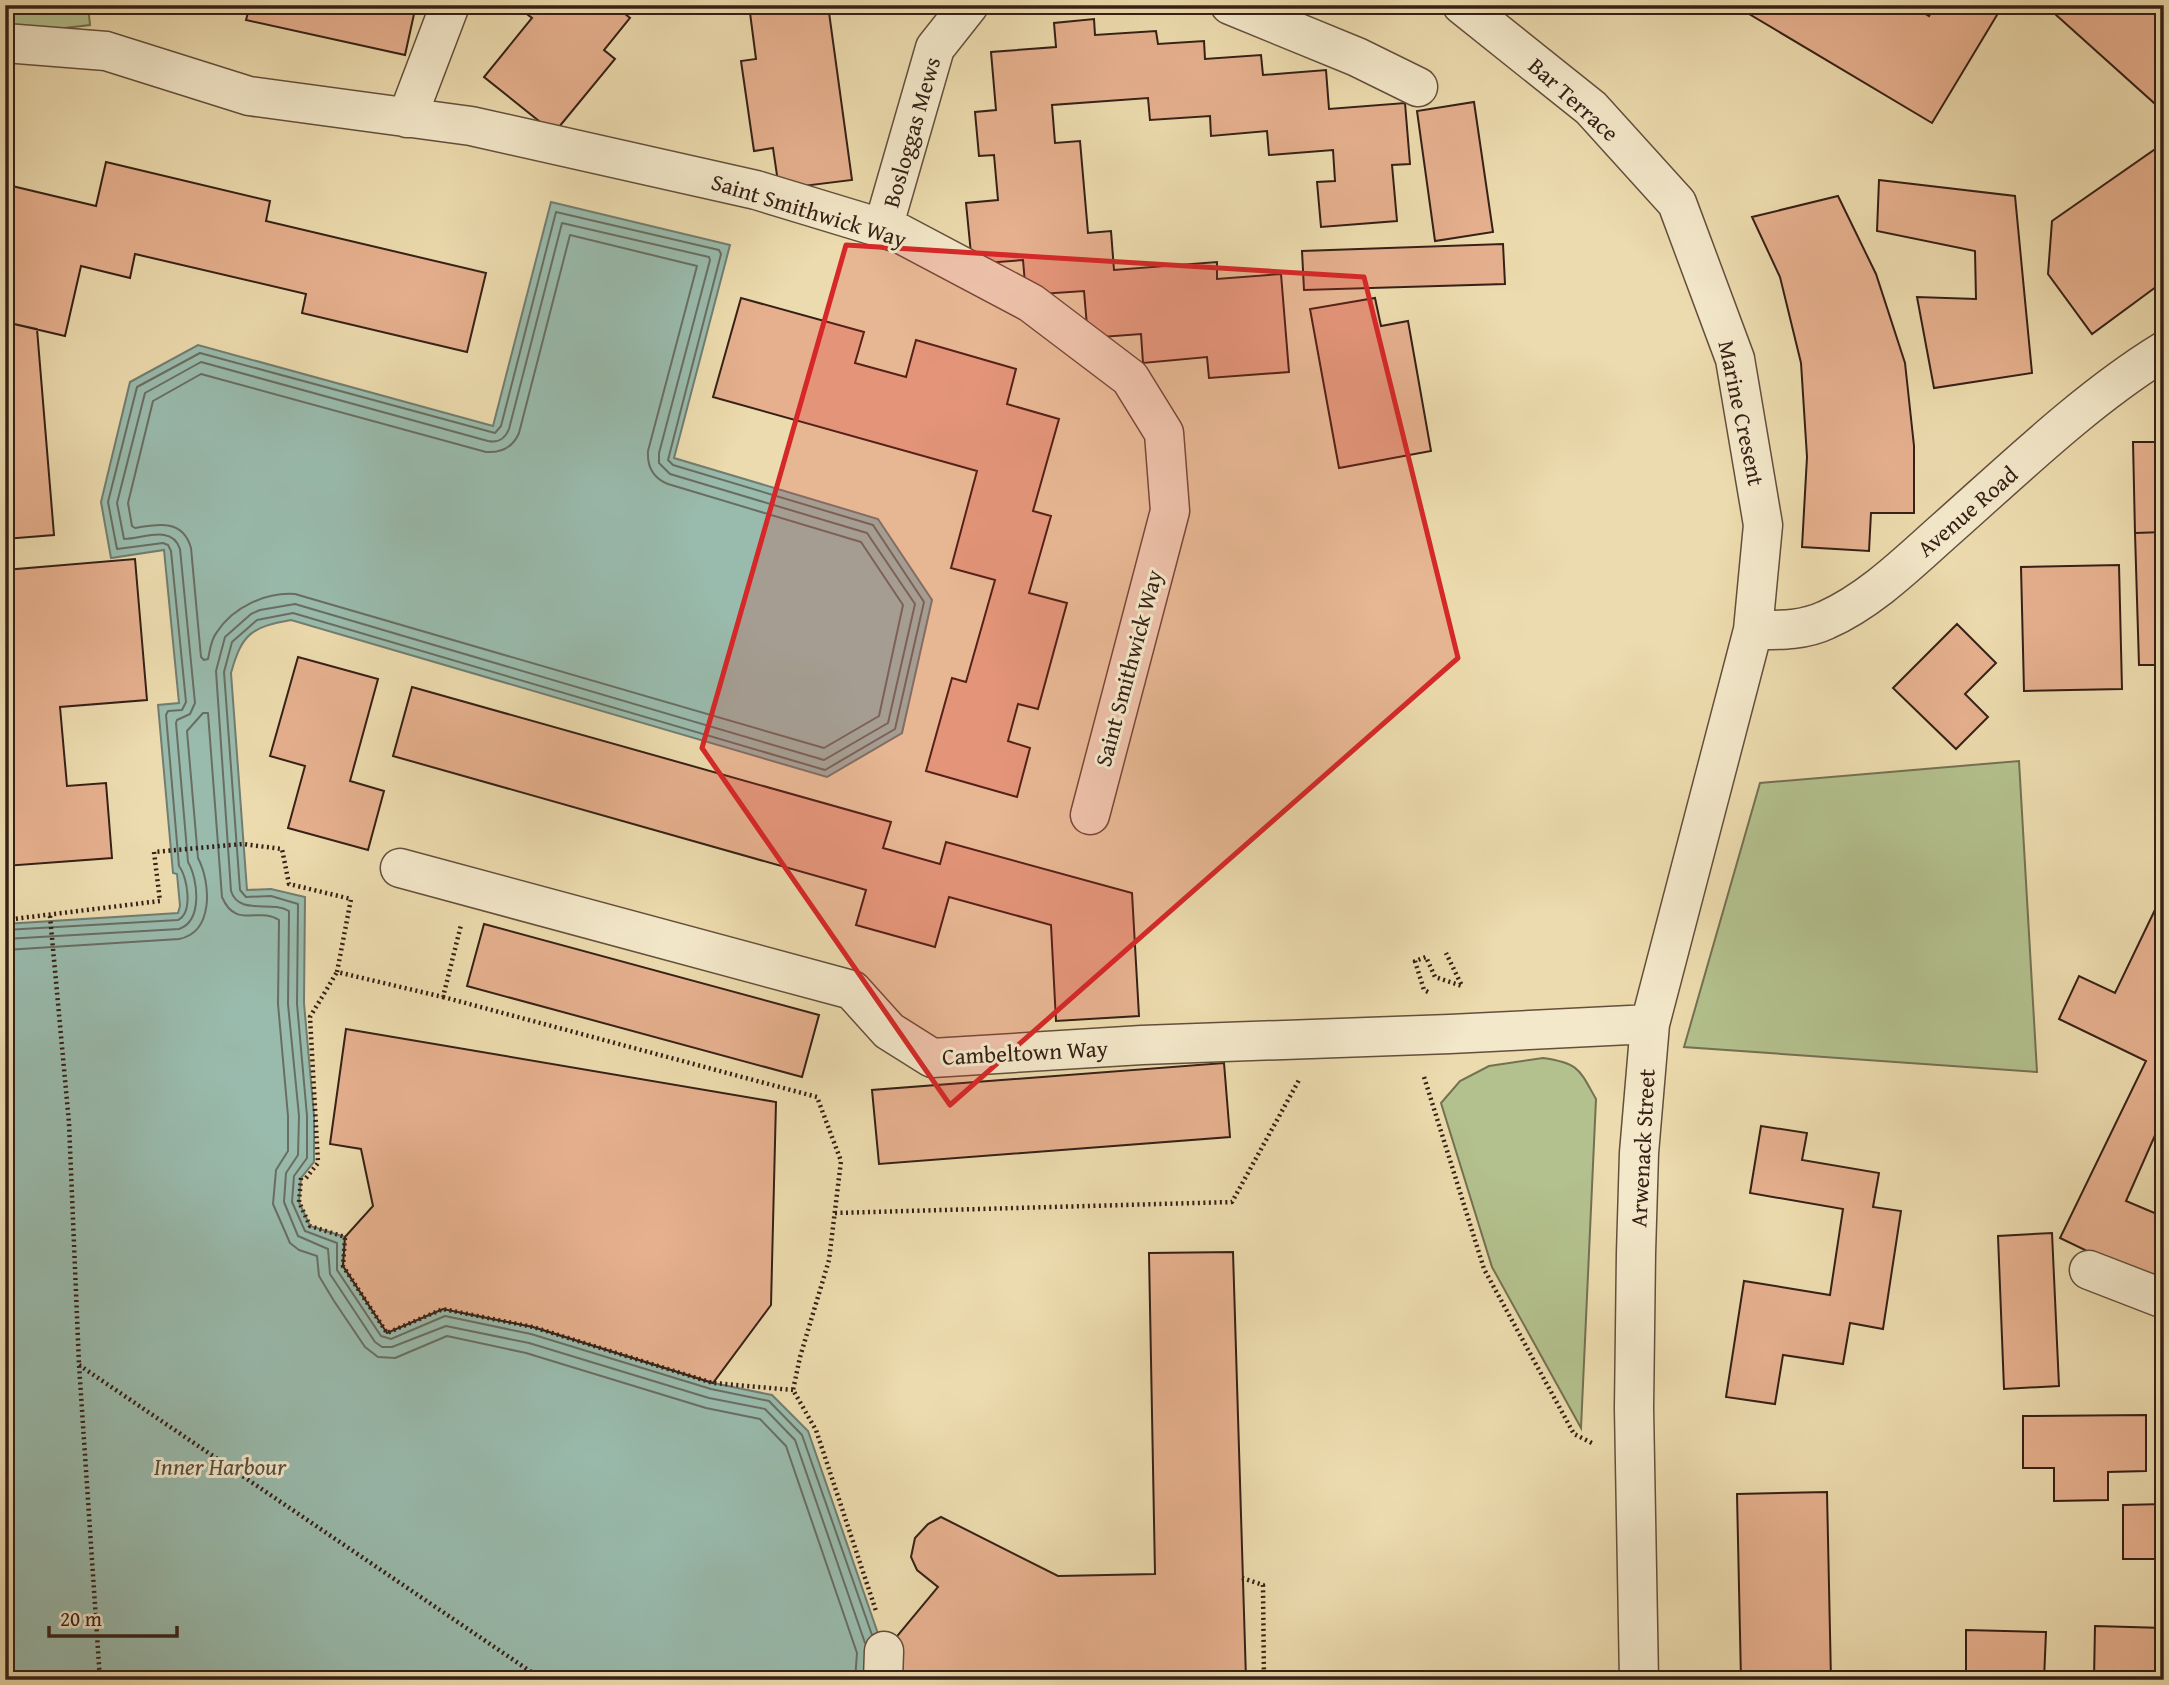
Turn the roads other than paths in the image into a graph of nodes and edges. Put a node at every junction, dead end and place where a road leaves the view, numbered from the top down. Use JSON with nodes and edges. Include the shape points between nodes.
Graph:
{"nodes":[{"id":1,"x":450,"y":5,"type":"edge"},
{"id":2,"x":968,"y":5,"type":"edge"},
{"id":3,"x":1230,"y":5,"type":"edge"},
{"id":4,"x":1462,"y":5,"type":"edge"},
{"id":5,"x":5,"y":43,"type":"edge"},
{"id":6,"x":1418,"y":87,"type":"dead end"},
{"id":7,"x":407,"y":118,"type":"junction"},
{"id":8,"x":1677,"y":203,"type":"joint"},
{"id":9,"x":883,"y":228,"type":"junction"},
{"id":10,"x":2164,"y":351,"type":"edge"},
{"id":11,"x":1753,"y":630,"type":"junction"},
{"id":12,"x":1090,"y":815,"type":"dead end"},
{"id":13,"x":400,"y":868,"type":"dead end"},
{"id":14,"x":1650,"y":1024,"type":"junction"},
{"id":15,"x":2089,"y":1270,"type":"dead end"},
{"id":16,"x":2164,"y":1299,"type":"edge"},
{"id":17,"x":1639,"y":1680,"type":"edge"}],
"edges":[{"from":1,"to":7,"type":"street"},
{"from":2,"to":9,"type":"street","name":"Bosloggas Mews","via":[[935,48]]},
{"from":3,"to":6,"type":"street"},
{"from":4,"to":8,"type":"street","name":"Bar Terrace","via":[[1591,108]]},
{"from":5,"to":7,"type":"street","name":"Saint Smithwick Way","via":[[106,51],[249,96]]},
{"from":7,"to":9,"type":"street","name":"Saint Smithwick Way","via":[[471,126],[743,187]]},
{"from":8,"to":11,"type":"street","name":"Marine Cresent","via":[[1735,359],[1763,525]]},
{"from":9,"to":12,"type":"street","name":"Saint Smithwick Way","via":[[1031,303],[1130,378],[1164,433],[1170,511]]},
{"from":10,"to":11,"type":"street","name":"Avenue Road","via":[[2134,369],[1851,607],[1796,629]]},
{"from":11,"to":14,"type":"street","name":"Arwenack Street"},
{"from":13,"to":14,"type":"street","name":"Cambeltown Way","via":[[852,989],[889,1031],[932,1058]]},
{"from":14,"to":17,"type":"street","name":"Arwenack Street","via":[[1638,1178],[1635,1465]]},
{"from":15,"to":16,"type":"street"}]}
